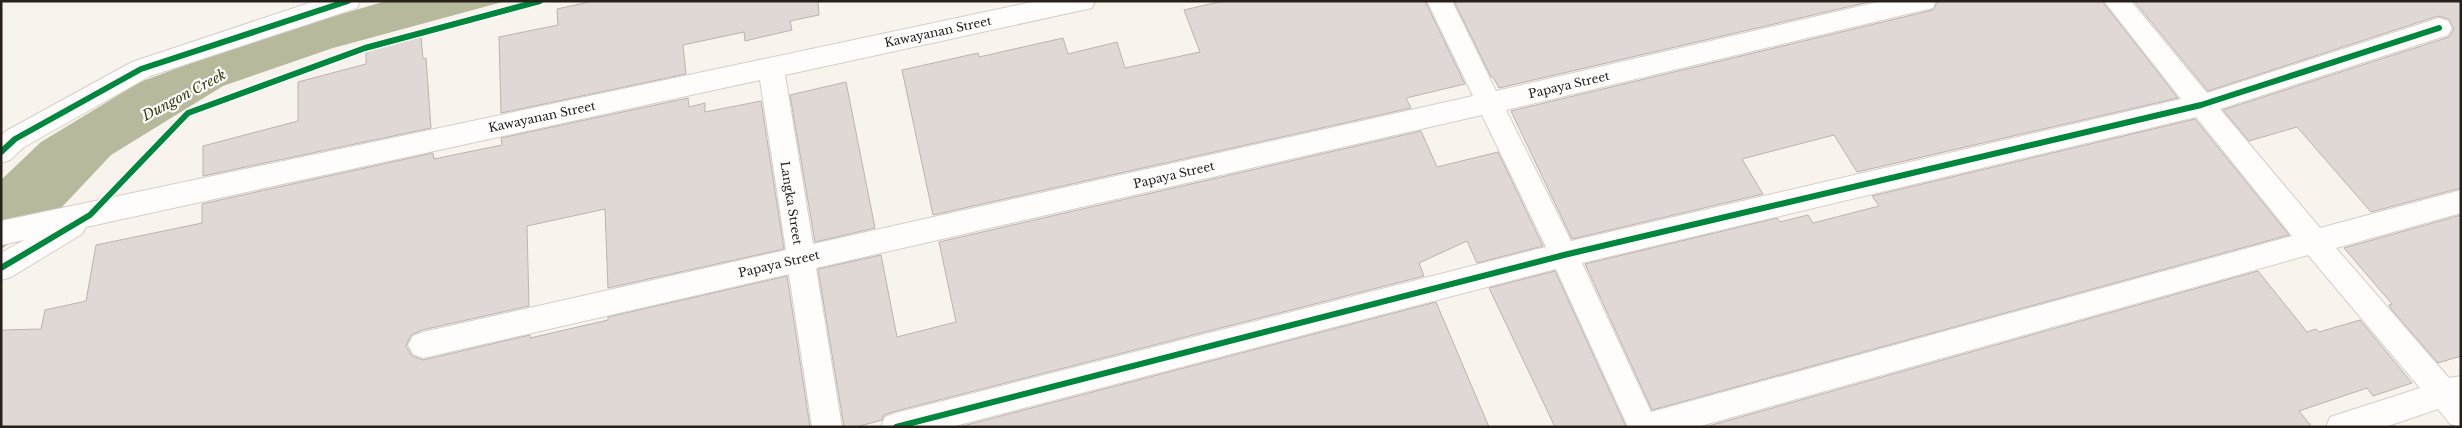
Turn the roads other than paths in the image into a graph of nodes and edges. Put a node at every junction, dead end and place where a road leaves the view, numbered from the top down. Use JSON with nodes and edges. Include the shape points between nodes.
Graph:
{"nodes":[{"id":1,"x":348,"y":1,"type":"edge"},
{"id":2,"x":1083,"y":1,"type":"edge"},
{"id":3,"x":1439,"y":1,"type":"edge"},
{"id":4,"x":1924,"y":1,"type":"edge"},
{"id":5,"x":2116,"y":1,"type":"edge"},
{"id":6,"x":2439,"y":28,"type":"dead end"},
{"id":7,"x":770,"y":67,"type":"junction"},
{"id":8,"x":1489,"y":103,"type":"junction"},
{"id":9,"x":2201,"y":104,"type":"junction"},
{"id":10,"x":1,"y":152,"type":"edge"},
{"id":11,"x":2461,"y":201,"type":"edge"},
{"id":12,"x":90,"y":215,"type":"junction"},
{"id":13,"x":1,"y":233,"type":"edge"},
{"id":14,"x":2315,"y":243,"type":"junction"},
{"id":15,"x":1564,"y":256,"type":"junction"},
{"id":16,"x":800,"y":260,"type":"junction"},
{"id":17,"x":1,"y":268,"type":"edge"},
{"id":18,"x":423,"y":344,"type":"dead end"},
{"id":19,"x":2455,"y":399,"type":"edge"},
{"id":20,"x":826,"y":427,"type":"edge"},
{"id":21,"x":896,"y":427,"type":"edge"},
{"id":22,"x":1644,"y":427,"type":"edge"},
{"id":23,"x":2341,"y":427,"type":"edge"}],
"edges":[{"from":1,"to":10,"type":"street","via":[[141,69],[15,139]]},
{"from":2,"to":7,"type":"street","name":"Kawayanan Street"},
{"from":3,"to":8,"type":"street"},
{"from":4,"to":8,"type":"street","name":"Papaya Street"},
{"from":5,"to":9,"type":"street"},
{"from":6,"to":9,"type":"street"},
{"from":7,"to":12,"type":"street","name":"Kawayanan Street"},
{"from":7,"to":16,"type":"street","name":"Langka Street"},
{"from":8,"to":15,"type":"street"},
{"from":8,"to":16,"type":"street","name":"Papaya Street"},
{"from":9,"to":14,"type":"street"},
{"from":9,"to":15,"type":"street"},
{"from":11,"to":14,"type":"street"},
{"from":12,"to":13,"type":"street","name":"Kawayanan Street"},
{"from":12,"to":17,"type":"street"},
{"from":14,"to":19,"type":"street"},
{"from":14,"to":22,"type":"street"},
{"from":15,"to":21,"type":"street"},
{"from":15,"to":22,"type":"street"},
{"from":16,"to":18,"type":"street","name":"Papaya Street"},
{"from":16,"to":20,"type":"street","name":"Langka Street"},
{"from":19,"to":23,"type":"street"}]}
